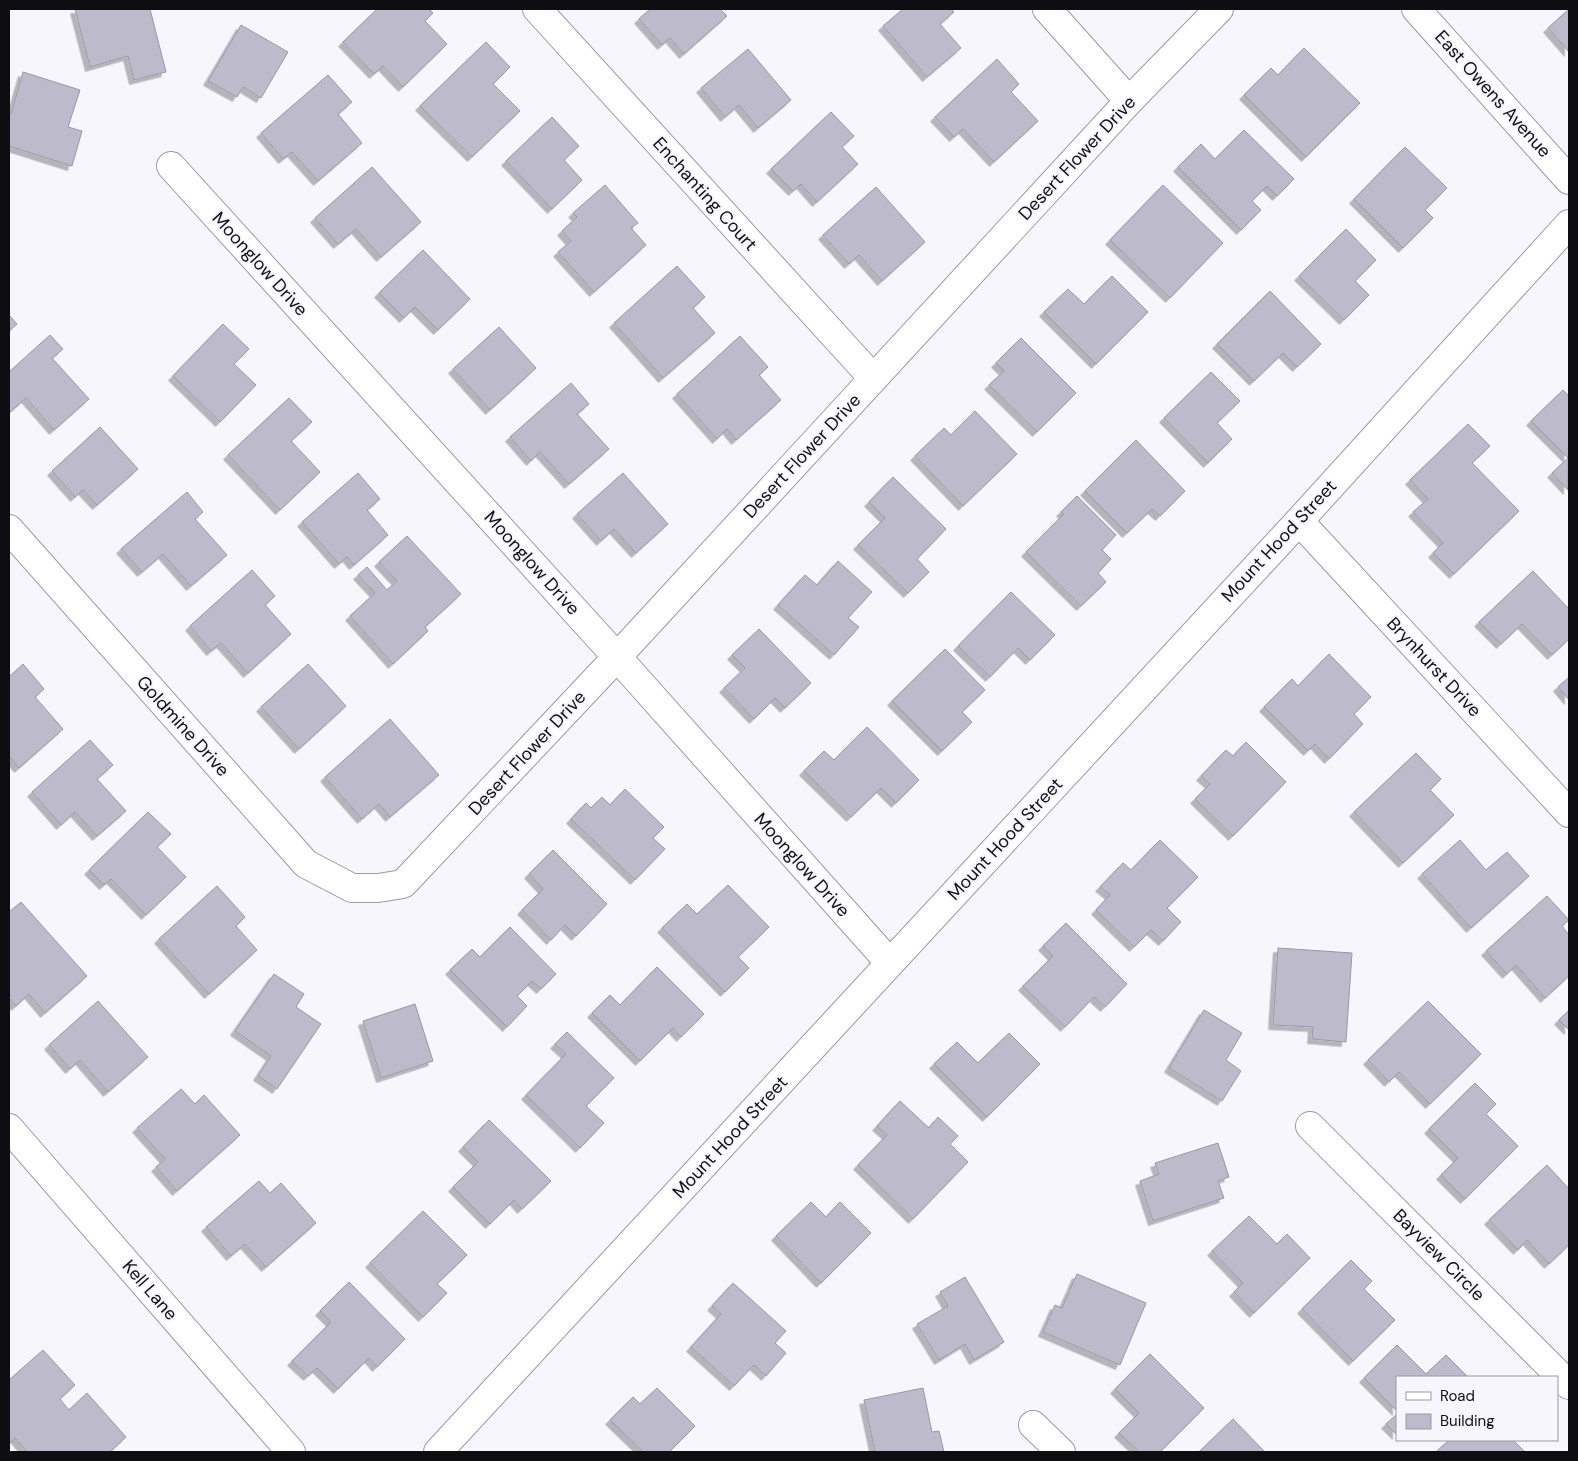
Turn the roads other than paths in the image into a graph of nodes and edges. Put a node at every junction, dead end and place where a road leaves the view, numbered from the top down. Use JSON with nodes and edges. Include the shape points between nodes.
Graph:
{"nodes":[{"id":1,"x":537,"y":9,"type":"edge"},
{"id":2,"x":1047,"y":9,"type":"edge"},
{"id":3,"x":1219,"y":9,"type":"edge"},
{"id":4,"x":1416,"y":9,"type":"edge"},
{"id":5,"x":1128,"y":101,"type":"junction"},
{"id":6,"x":171,"y":166,"type":"dead end"},
{"id":7,"x":1569,"y":180,"type":"edge"},
{"id":8,"x":1569,"y":224,"type":"edge"},
{"id":9,"x":873,"y":378,"type":"junction"},
{"id":10,"x":1298,"y":521,"type":"junction"},
{"id":11,"x":9,"y":529,"type":"edge"},
{"id":12,"x":617,"y":657,"type":"junction"},
{"id":13,"x":1569,"y":813,"type":"edge"},
{"id":14,"x":378,"y":888,"type":"joint"},
{"id":15,"x":890,"y":963,"type":"junction"},
{"id":16,"x":1310,"y":1126,"type":"dead end"},
{"id":17,"x":9,"y":1128,"type":"edge"},
{"id":18,"x":1569,"y":1385,"type":"edge"},
{"id":19,"x":1033,"y":1425,"type":"dead end"},
{"id":20,"x":291,"y":1452,"type":"edge"},
{"id":21,"x":438,"y":1452,"type":"edge"},
{"id":22,"x":1061,"y":1452,"type":"edge"}],
"edges":[{"from":1,"to":9,"type":"street","name":"Enchanting Court"},
{"from":2,"to":5,"type":"street"},
{"from":3,"to":5,"type":"street","name":"Desert Flower Drive"},
{"from":4,"to":7,"type":"street","name":"East Owens Avenue"},
{"from":5,"to":9,"type":"street","name":"Desert Flower Drive"},
{"from":6,"to":12,"type":"street","name":"Moonglow Drive"},
{"from":8,"to":10,"type":"street","name":"Mount Hood Street"},
{"from":9,"to":12,"type":"street","name":"Desert Flower Drive"},
{"from":10,"to":13,"type":"street","name":"Brynhurst Drive"},
{"from":10,"to":15,"type":"street","name":"Mount Hood Street"},
{"from":11,"to":14,"type":"street","name":"Goldmine Drive","via":[[306,864],[352,888]]},
{"from":12,"to":14,"type":"street","name":"Desert Flower Drive","via":[[404,884]]},
{"from":12,"to":15,"type":"street","name":"Moonglow Drive"},
{"from":15,"to":21,"type":"street","name":"Mount Hood Street"},
{"from":16,"to":18,"type":"street","name":"Bayview Circle"},
{"from":17,"to":20,"type":"street","name":"Kell Lane"},
{"from":19,"to":22,"type":"street"}]}
